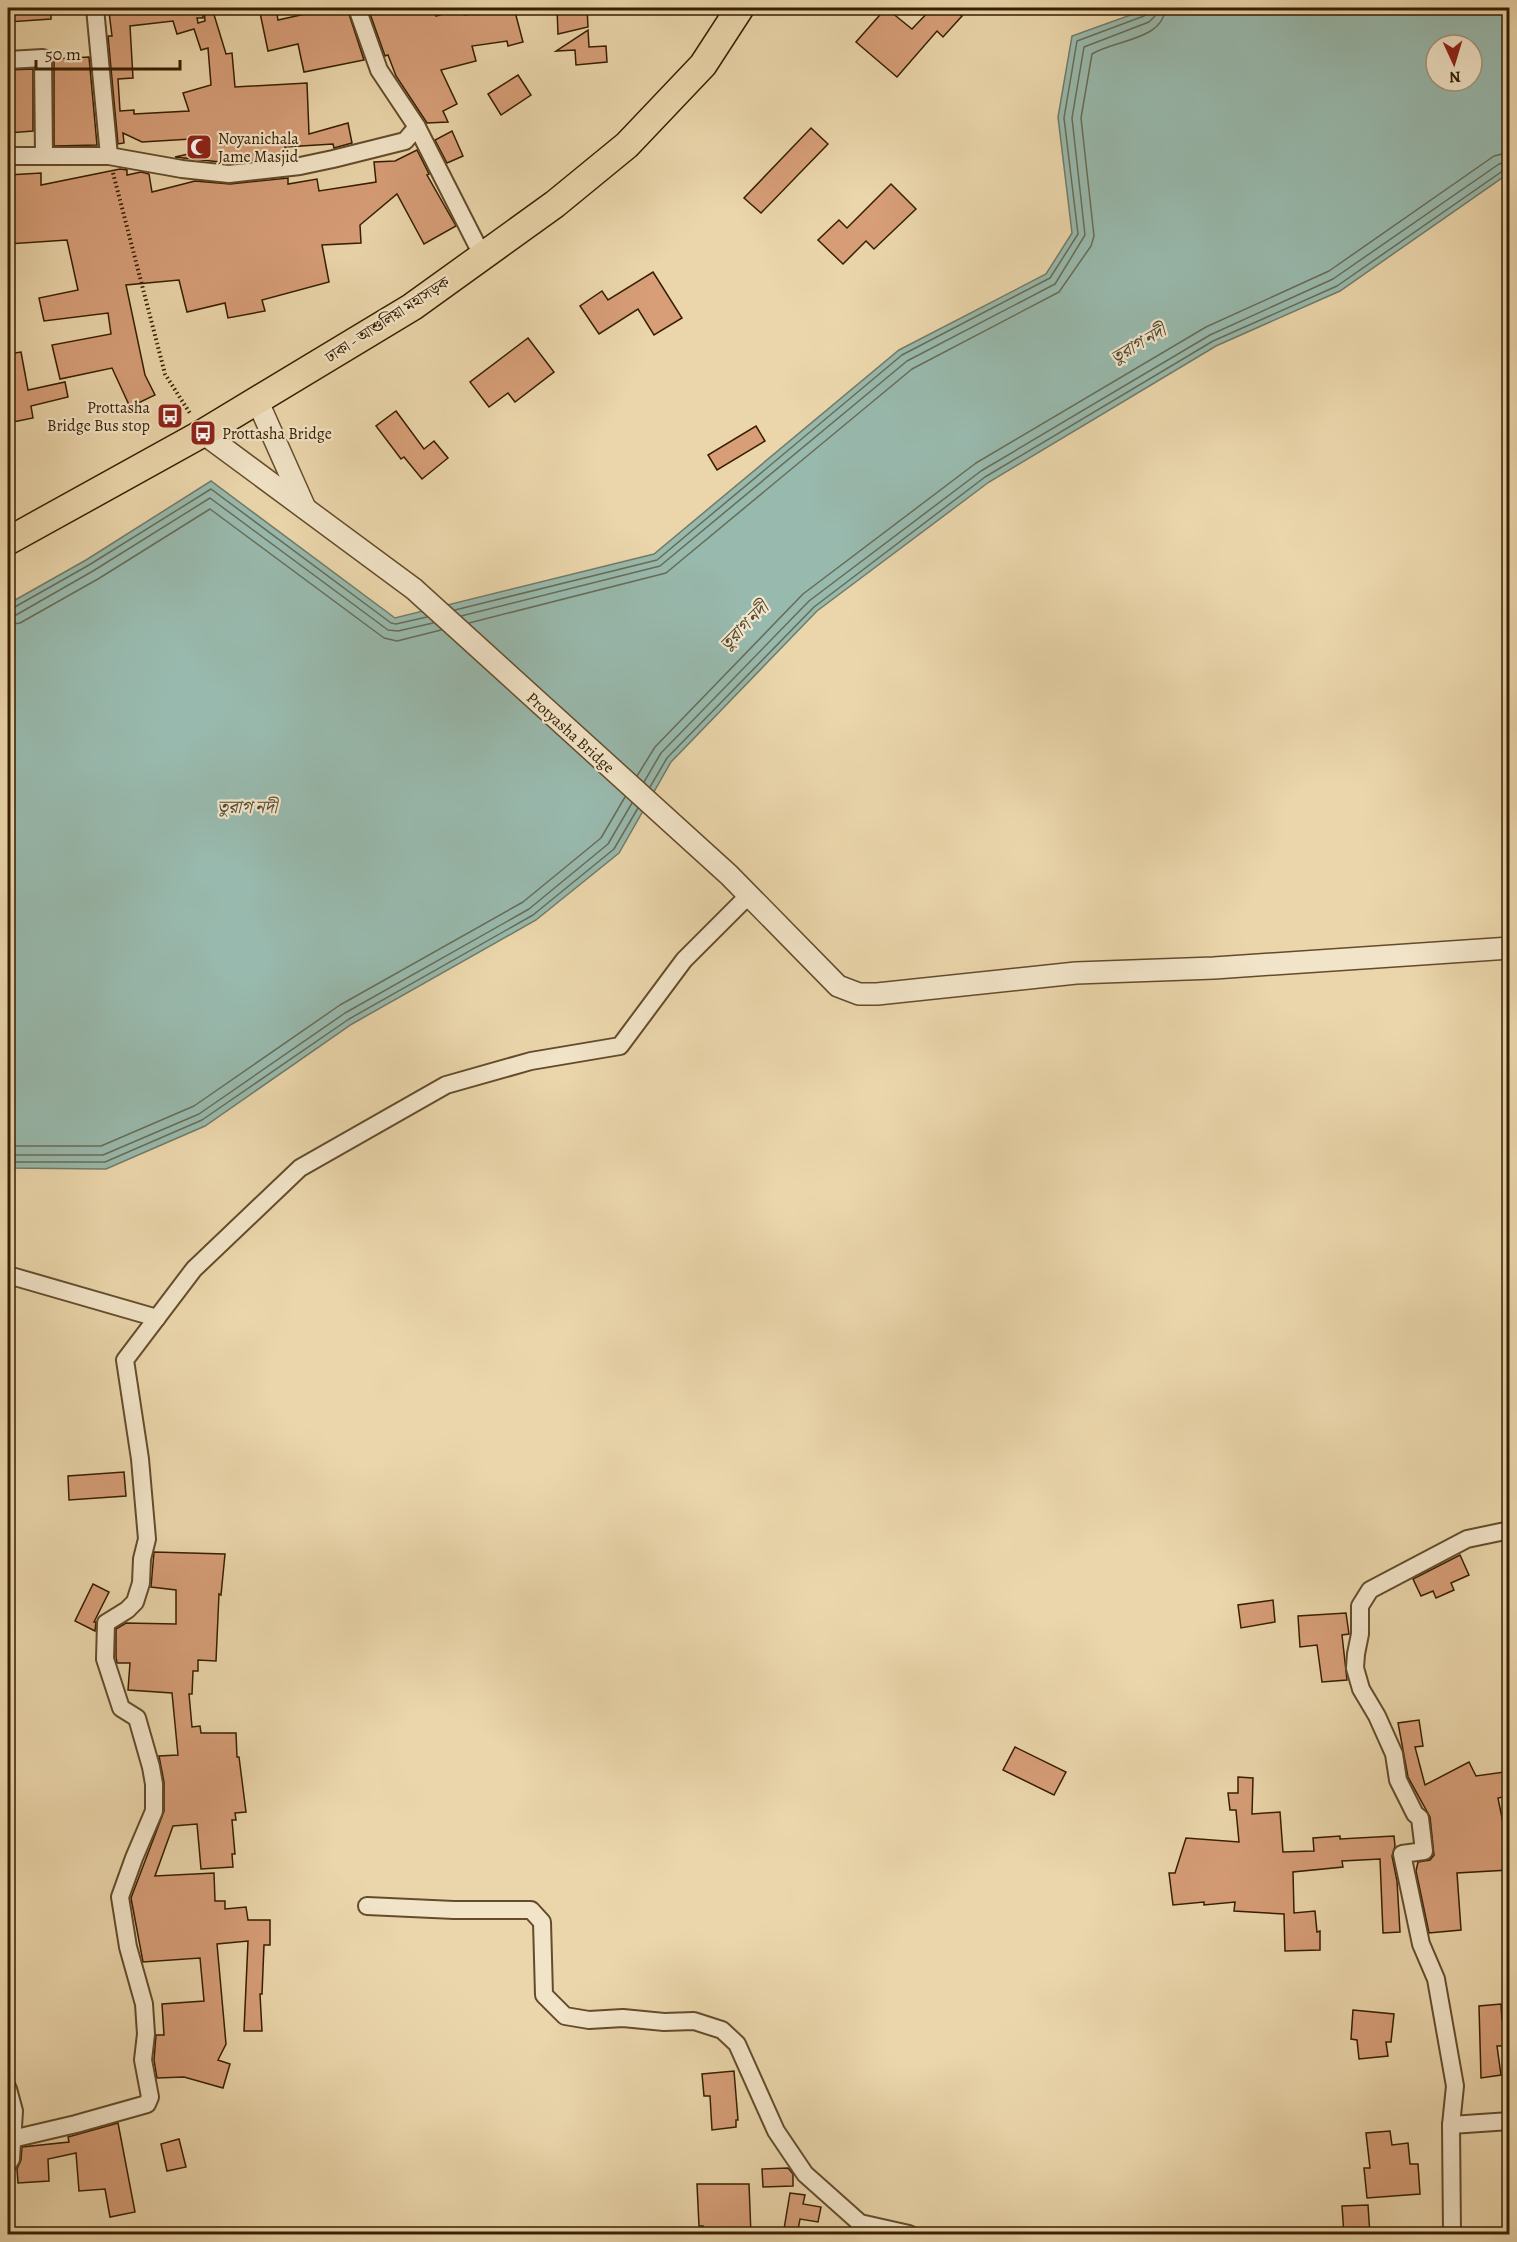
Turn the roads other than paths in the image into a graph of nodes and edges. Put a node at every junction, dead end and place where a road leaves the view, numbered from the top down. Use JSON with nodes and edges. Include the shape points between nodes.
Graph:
{"nodes":[{"id":1,"x":95,"y":8,"type":"edge"},
{"id":2,"x":357,"y":8,"type":"edge"},
{"id":3,"x":740,"y":8,"type":"edge"},
{"id":4,"x":8,"y":60,"type":"edge"},
{"id":5,"x":417,"y":127,"type":"junction"},
{"id":6,"x":44,"y":155,"type":"junction"},
{"id":7,"x":8,"y":156,"type":"edge"},
{"id":8,"x":109,"y":156,"type":"junction"},
{"id":9,"x":482,"y":255,"type":"junction"},
{"id":10,"x":257,"y":400,"type":"junction"},
{"id":11,"x":203,"y":433,"type":"junction"},
{"id":12,"x":305,"y":508,"type":"junction"},
{"id":13,"x":8,"y":541,"type":"edge"},
{"id":14,"x":749,"y":895,"type":"junction"},
{"id":15,"x":1509,"y":948,"type":"edge"},
{"id":16,"x":8,"y":1275,"type":"edge"},
{"id":17,"x":157,"y":1318,"type":"junction"},
{"id":18,"x":1509,"y":1530,"type":"edge"},
{"id":19,"x":367,"y":1906,"type":"dead end"},
{"id":20,"x":8,"y":2089,"type":"edge"},
{"id":21,"x":1509,"y":2121,"type":"edge"},
{"id":22,"x":1451,"y":2125,"type":"junction"},
{"id":23,"x":12,"y":2139,"type":"junction"},
{"id":24,"x":8,"y":2164,"type":"edge"},
{"id":25,"x":909,"y":2235,"type":"edge"},
{"id":26,"x":1452,"y":2235,"type":"edge"}],
"edges":[{"from":1,"to":8,"type":"street"},
{"from":2,"to":5,"type":"street","via":[[379,70]]},
{"from":3,"to":9,"type":"highway","name":"ঢাকা - আশুলিয়া মহাসড়ক","via":[[704,65],[627,145],[555,204]]},
{"from":4,"to":6,"type":"street","via":[[43,58]]},
{"from":5,"to":8,"type":"street","via":[[405,141],[300,166],[229,174]]},
{"from":5,"to":9,"type":"street"},
{"from":6,"to":7,"type":"street"},
{"from":6,"to":8,"type":"street"},
{"from":9,"to":10,"type":"highway","name":"ঢাকা - আশুলিয়া মহাসড়ক","via":[[412,307]]},
{"from":10,"to":11,"type":"highway","name":"ঢাকা - আশুলিয়া মহাসড়ক"},
{"from":10,"to":12,"type":"street"},
{"from":11,"to":12,"type":"street","name":"Protyasha Bridge"},
{"from":11,"to":13,"type":"highway","name":"ঢাকা - আশুলিয়া মহাসড়ক"},
{"from":12,"to":14,"type":"street","name":"Protyasha Bridge","via":[[414,589]]},
{"from":14,"to":15,"type":"street","name":"Protyasha Bridge","via":[[838,986],[859,994],[1076,974]]},
{"from":14,"to":17,"type":"street","via":[[684,960],[620,1046],[531,1061],[446,1085],[300,1168],[194,1269]]},
{"from":16,"to":17,"type":"street"},
{"from":17,"to":23,"type":"street","via":[[125,1360],[147,1539],[141,1583],[135,1602],[106,1623],[104,1649],[121,1708],[138,1718],[154,1784],[154,1811],[120,1897],[128,1947],[144,2004],[143,2060],[150,2097],[147,2104],[125,2111]]},
{"from":18,"to":22,"type":"street","via":[[1467,1539],[1370,1590],[1360,1606],[1355,1668],[1361,1689],[1394,1754],[1398,1780],[1414,1814],[1420,1818],[1424,1851],[1402,1854],[1421,1944],[1440,2001],[1455,2086]]},
{"from":19,"to":25,"type":"street","via":[[531,1910],[542,1922],[544,1995],[565,2016],[589,2020],[694,2021],[722,2030],[737,2044],[776,2131],[805,2174],[860,2223]]},
{"from":20,"to":23,"type":"street","via":[[14,2111]]},
{"from":21,"to":22,"type":"street"},
{"from":22,"to":26,"type":"street"},
{"from":23,"to":24,"type":"street"}]}
